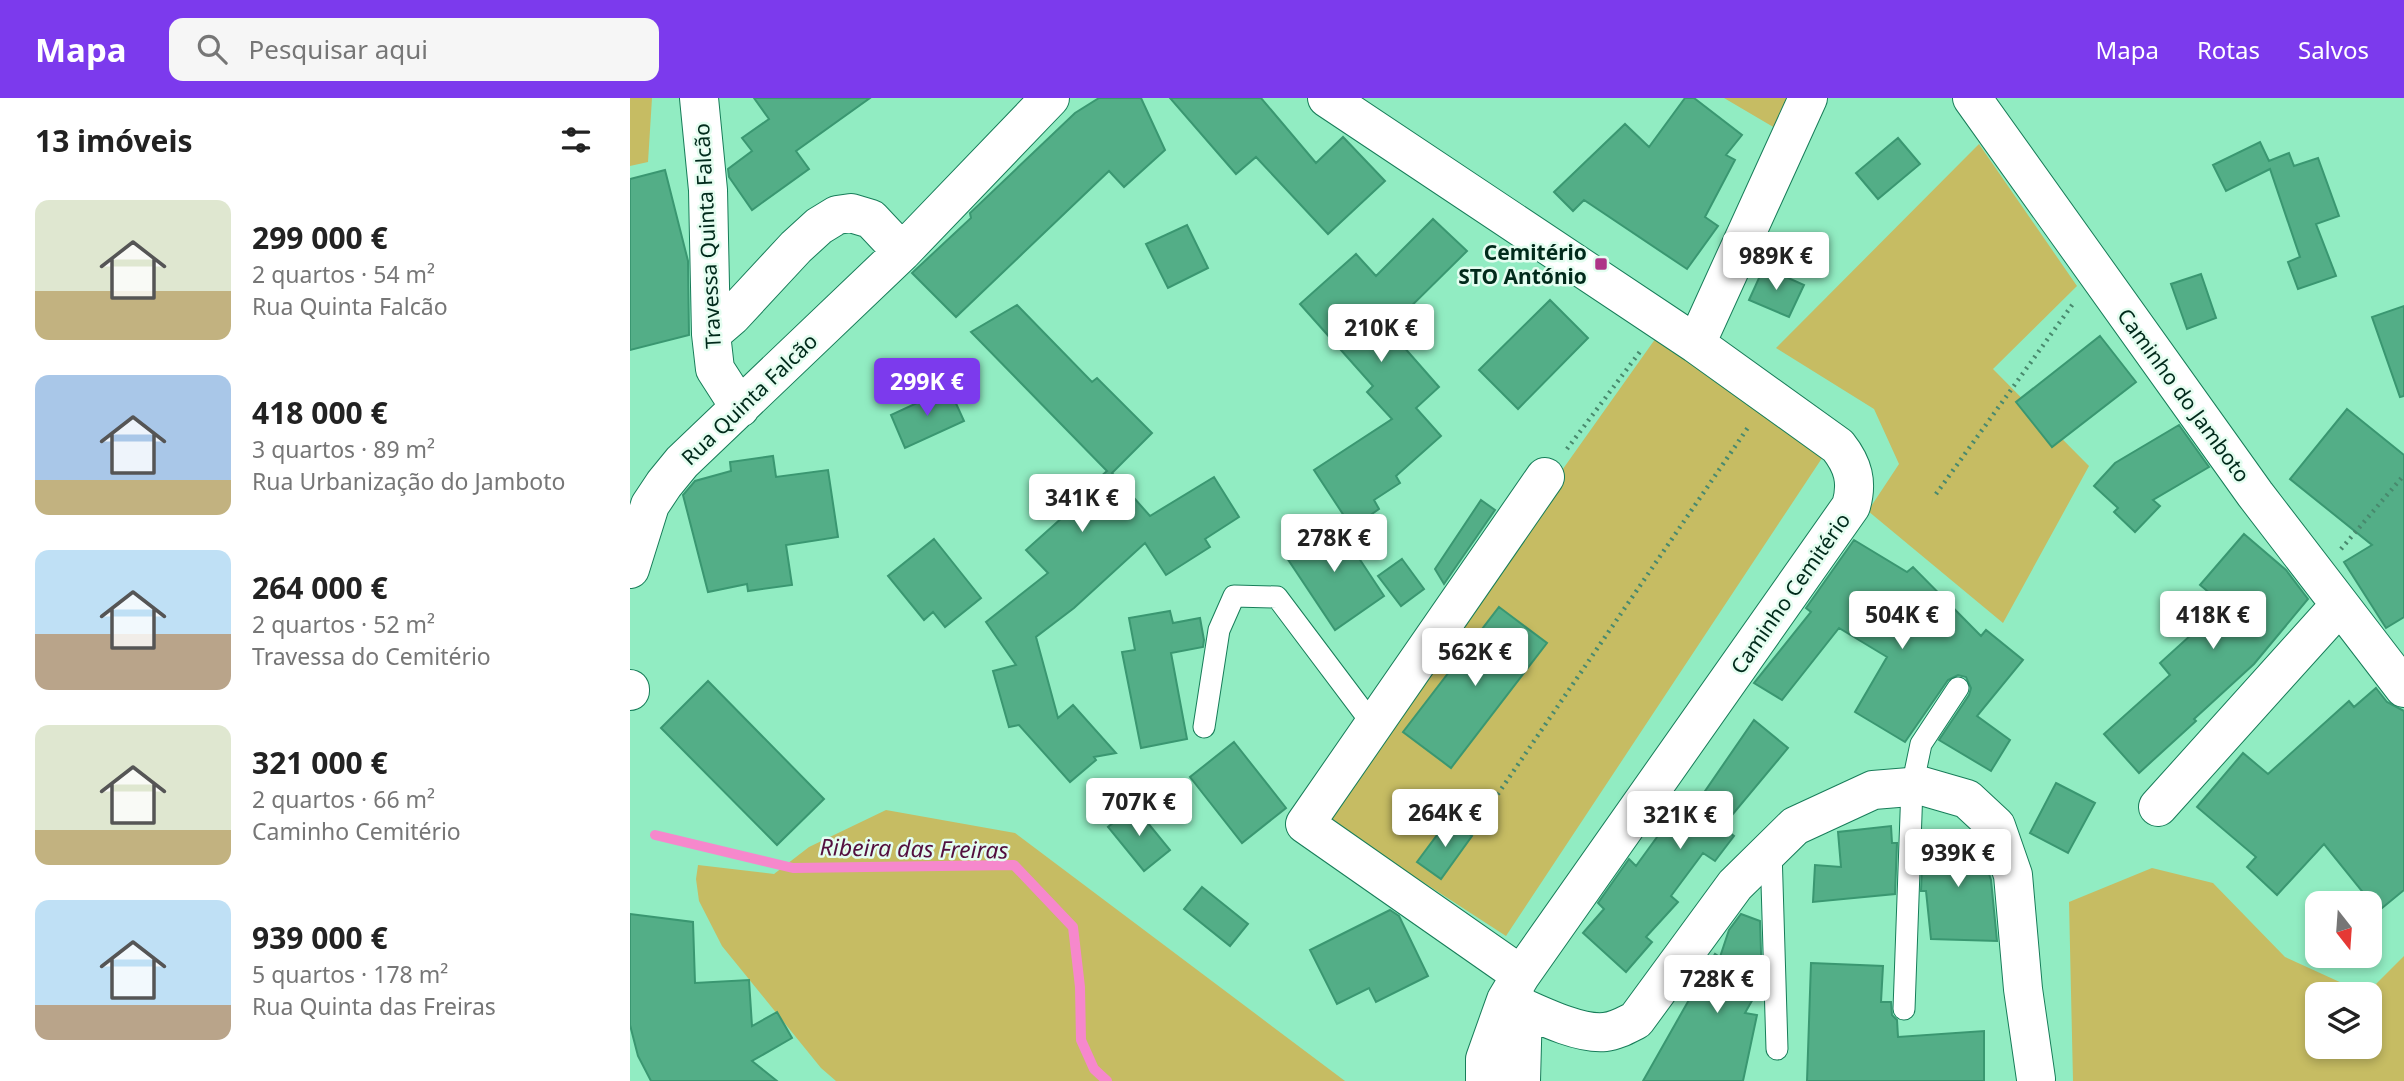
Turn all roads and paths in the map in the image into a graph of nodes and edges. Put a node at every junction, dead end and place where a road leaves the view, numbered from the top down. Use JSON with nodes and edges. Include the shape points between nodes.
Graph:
{"nodes":[{"id":1,"x":699,"y":98,"type":"edge"},
{"id":2,"x":1050,"y":98,"type":"edge"},
{"id":3,"x":1327,"y":98,"type":"edge"},
{"id":4,"x":1808,"y":98,"type":"edge"},
{"id":5,"x":1972,"y":98,"type":"edge"},
{"id":6,"x":902,"y":252,"type":"junction"},
{"id":7,"x":2096,"y":272,"type":"junction"},
{"id":8,"x":1662,"y":322,"type":"junction"},
{"id":9,"x":710,"y":334,"type":"junction"},
{"id":10,"x":1696,"y":344,"type":"junction"},
{"id":11,"x":1770,"y":397,"type":"junction"},
{"id":12,"x":740,"y":408,"type":"junction"},
{"id":13,"x":2404,"y":475,"type":"edge"},
{"id":14,"x":1545,"y":477,"type":"joint"},
{"id":15,"x":1936,"y":494,"type":"dead end"},
{"id":16,"x":630,"y":569,"type":"edge"},
{"id":17,"x":2318,"y":575,"type":"junction"},
{"id":18,"x":2340,"y":605,"type":"junction"},
{"id":19,"x":1958,"y":688,"type":"dead end"},
{"id":20,"x":2404,"y":688,"type":"edge"},
{"id":21,"x":1374,"y":726,"type":"junction"},
{"id":22,"x":1204,"y":727,"type":"dead end"},
{"id":23,"x":1912,"y":787,"type":"junction"},
{"id":24,"x":2158,"y":807,"type":"dead end"},
{"id":25,"x":1474,"y":830,"type":"dead end"},
{"id":26,"x":1771,"y":850,"type":"junction"},
{"id":27,"x":1516,"y":994,"type":"junction"},
{"id":28,"x":1904,"y":1009,"type":"dead end"},
{"id":29,"x":1777,"y":1049,"type":"dead end"},
{"id":30,"x":2036,"y":1079,"type":"dead end"},
{"id":31,"x":1485,"y":1081,"type":"edge"},
{"id":32,"x":1521,"y":1081,"type":"edge"}],
"edges":[{"from":1,"to":9,"type":"street","name":"Travessa Quinta Falcão","via":[[708,190]]},
{"from":2,"to":6,"type":"street","name":"Rua Quinta Falcão"},
{"from":3,"to":8,"type":"street","name":"Caminho Cemitério"},
{"from":4,"to":10,"type":"street"},
{"from":5,"to":7,"type":"street","name":"Caminho do Jamboto"},
{"from":6,"to":9,"type":"street","via":[[871,219],[851,213],[836,215],[796,247]]},
{"from":6,"to":12,"type":"street","name":"Rua Quinta Falcão"},
{"from":7,"to":15,"type":"path"},
{"from":7,"to":17,"type":"street","name":"Caminho do Jamboto"},
{"from":8,"to":10,"type":"street","name":"Caminho Cemitério"},
{"from":8,"to":14,"type":"path"},
{"from":9,"to":12,"type":"street","name":"Travessa Quinta Falcão","via":[[715,369]]},
{"from":10,"to":11,"type":"street","name":"Caminho Cemitério"},
{"from":11,"to":25,"type":"path"},
{"from":11,"to":27,"type":"street","name":"Caminho Cemitério","via":[[1838,446],[1849,460],[1855,480],[1851,506]]},
{"from":12,"to":16,"type":"street","name":"Rua Quinta Falcão","via":[[664,484],[650,505]]},
{"from":13,"to":17,"type":"path"},
{"from":14,"to":21,"type":"street"},
{"from":17,"to":18,"type":"street","name":"Caminho do Jamboto"},
{"from":18,"to":20,"type":"street","name":"Caminho do Jamboto"},
{"from":18,"to":24,"type":"street"},
{"from":19,"to":23,"type":"lane","via":[[1921,744]]},
{"from":21,"to":22,"type":"lane","via":[[1277,597],[1234,596],[1219,629]]},
{"from":21,"to":27,"type":"street","via":[[1305,824]]},
{"from":23,"to":26,"type":"street","via":[[1873,790],[1795,826]]},
{"from":23,"to":28,"type":"lane"},
{"from":23,"to":30,"type":"street","via":[[1967,799],[1996,826],[2013,875]]},
{"from":26,"to":27,"type":"street","via":[[1735,885],[1636,1020],[1604,1032],[1580,1030]]},
{"from":26,"to":29,"type":"lane"},
{"from":27,"to":31,"type":"street","name":"Caminho Cemitério","via":[[1485,1059]]},
{"from":27,"to":32,"type":"street"}]}
